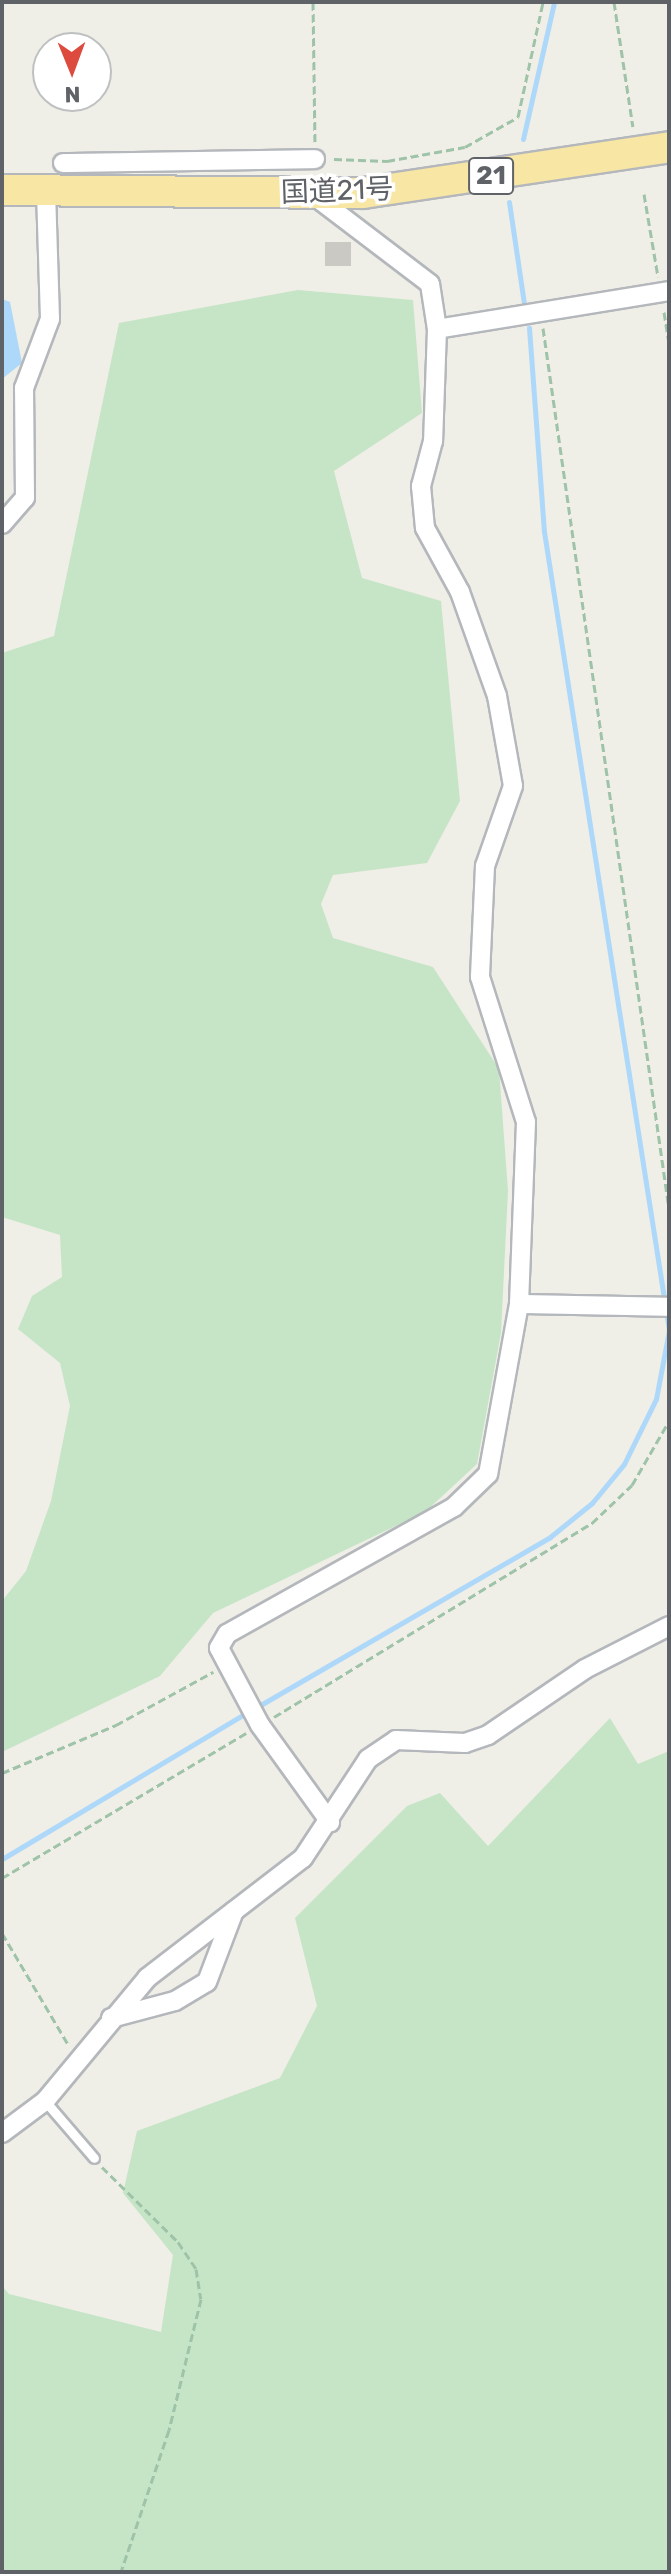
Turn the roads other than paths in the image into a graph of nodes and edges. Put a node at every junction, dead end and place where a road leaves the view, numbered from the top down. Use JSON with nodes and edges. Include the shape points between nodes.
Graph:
{"nodes":[{"id":1,"x":669,"y":147,"type":"edge"},
{"id":2,"x":315,"y":159,"type":"road end"},
{"id":3,"x":63,"y":163,"type":"dead end"},
{"id":4,"x":2,"y":190,"type":"edge"},
{"id":5,"x":46,"y":190,"type":"junction"},
{"id":6,"x":312,"y":194,"type":"junction"},
{"id":7,"x":665,"y":292,"type":"edge"},
{"id":8,"x":437,"y":329,"type":"junction"},
{"id":9,"x":2,"y":524,"type":"edge"},
{"id":10,"x":519,"y":1304,"type":"junction"},
{"id":11,"x":669,"y":1307,"type":"edge"},
{"id":12,"x":669,"y":1626,"type":"edge"},
{"id":13,"x":330,"y":1822,"type":"junction"},
{"id":14,"x":234,"y":1911,"type":"junction"},
{"id":15,"x":111,"y":2018,"type":"junction"},
{"id":16,"x":45,"y":2101,"type":"junction"},
{"id":17,"x":2,"y":2133,"type":"edge"},
{"id":18,"x":94,"y":2158,"type":"road end"}],
"edges":[{"from":1,"to":6,"type":"highway","name":"国道21号","number":"21","via":[[416,188]]},
{"from":2,"to":3,"type":"street"},
{"from":4,"to":5,"type":"highway","name":"国道21号","number":"21"},
{"from":5,"to":6,"type":"highway","name":"国道21号","number":"21"},
{"from":5,"to":9,"type":"street","via":[[50,319],[24,388],[25,498]]},
{"from":6,"to":8,"type":"street","via":[[430,284]]},
{"from":7,"to":8,"type":"street"},
{"from":8,"to":10,"type":"street","via":[[433,441],[421,486],[425,528],[460,592],[497,696],[513,786],[485,866],[480,977],[526,1122]]},
{"from":10,"to":11,"type":"street"},
{"from":10,"to":13,"type":"street","via":[[488,1474],[454,1507],[227,1634],[219,1648],[260,1725]]},
{"from":12,"to":13,"type":"street","via":[[585,1669],[488,1735],[465,1743],[396,1740],[368,1759]]},
{"from":13,"to":14,"type":"street","via":[[303,1858]]},
{"from":14,"to":15,"type":"street","via":[[147,1978]]},
{"from":14,"to":15,"type":"street","via":[[207,1982],[175,2001]]},
{"from":15,"to":16,"type":"street"},
{"from":16,"to":17,"type":"street"},
{"from":16,"to":18,"type":"lane"}]}
